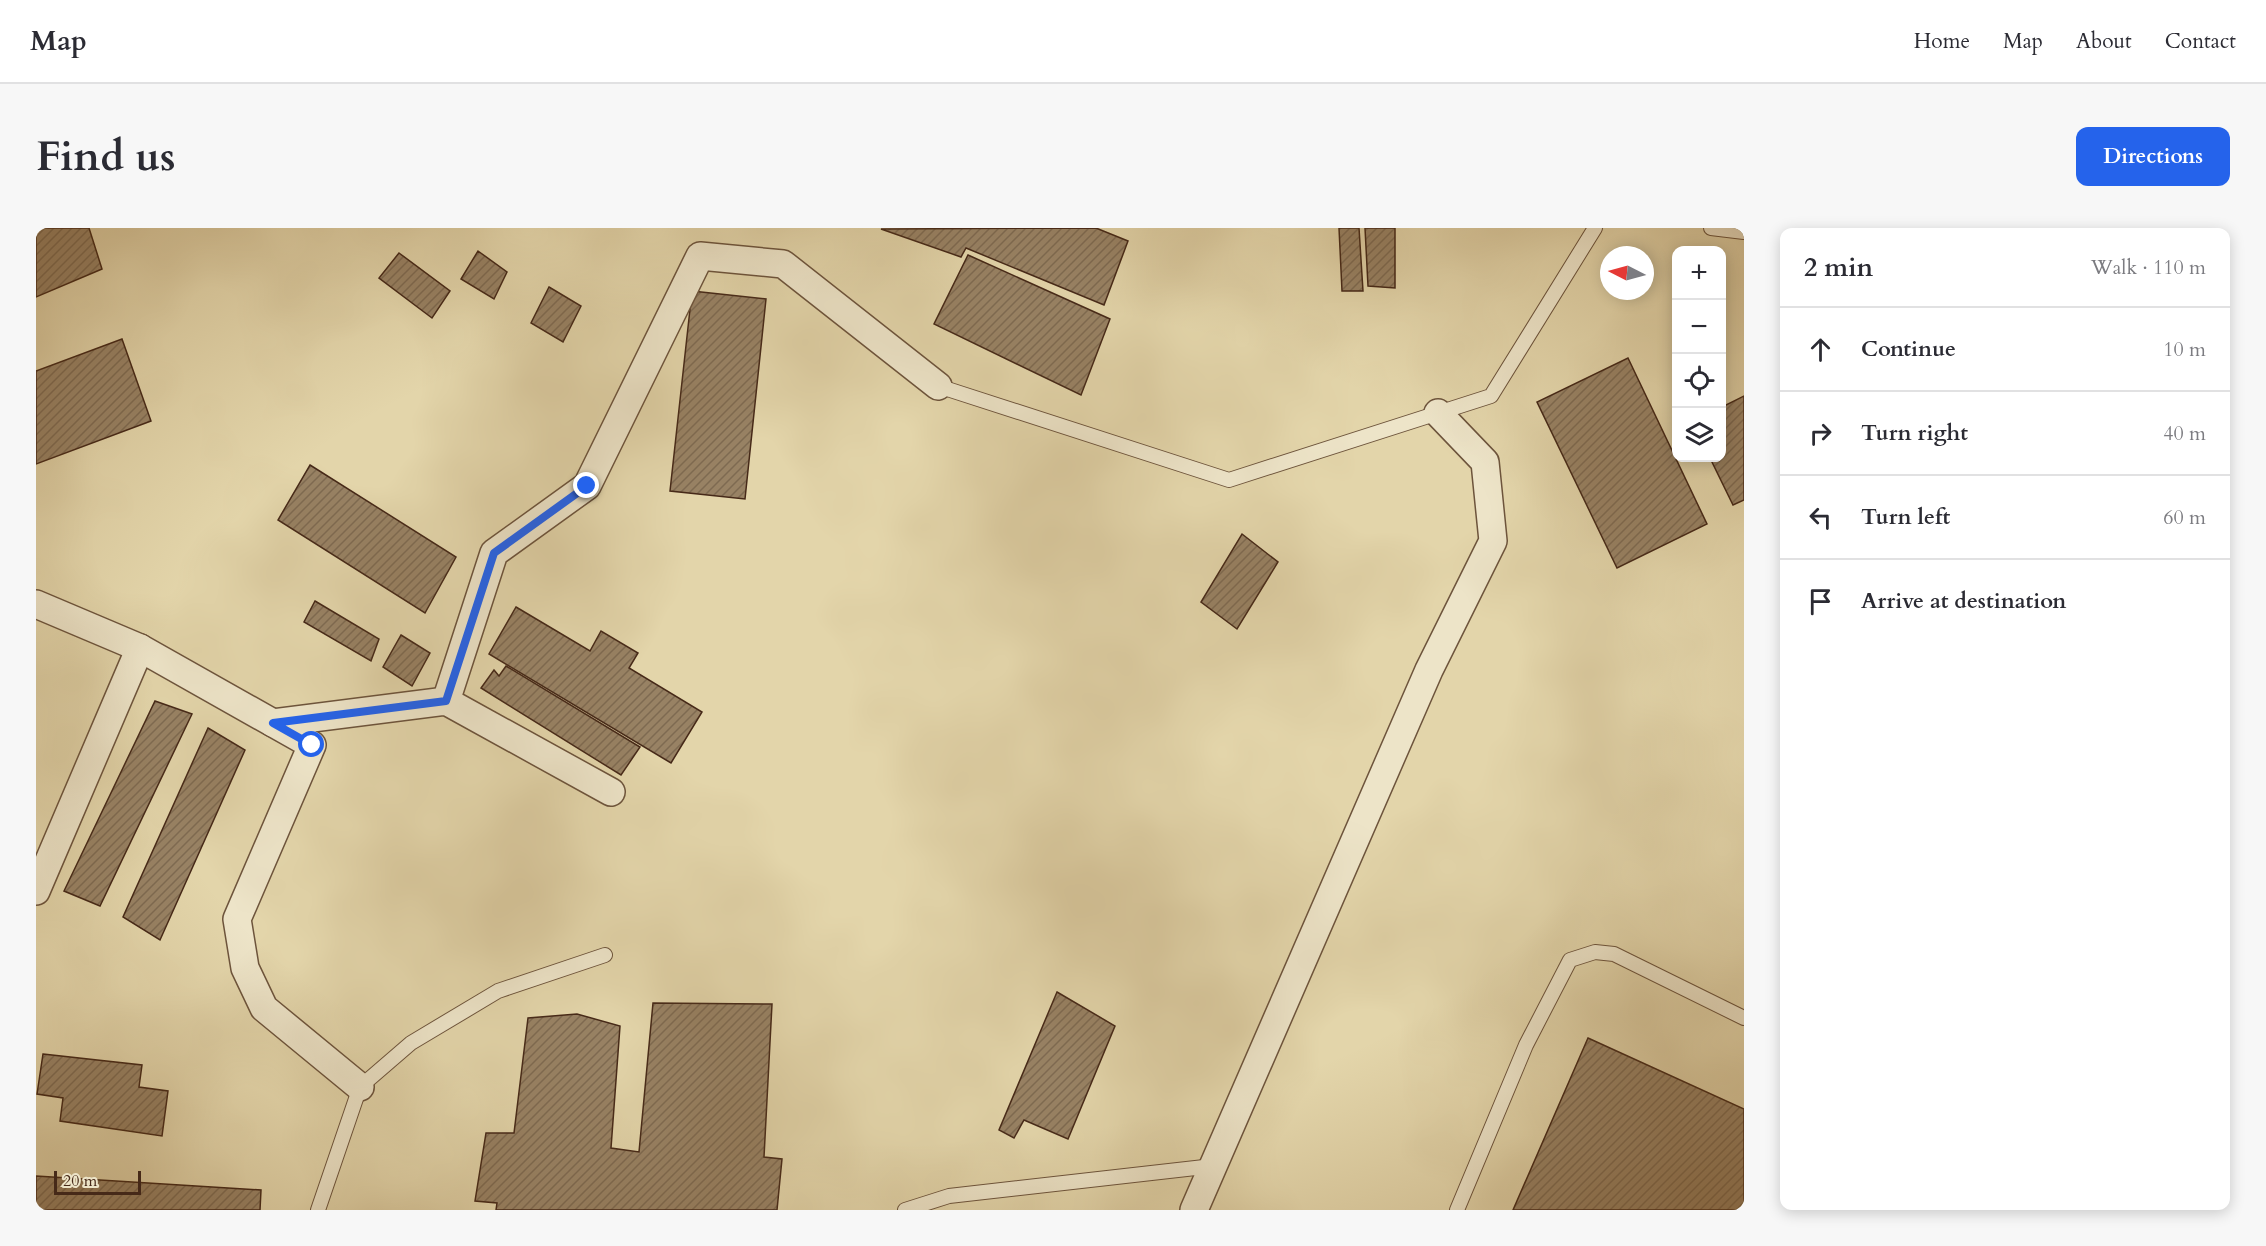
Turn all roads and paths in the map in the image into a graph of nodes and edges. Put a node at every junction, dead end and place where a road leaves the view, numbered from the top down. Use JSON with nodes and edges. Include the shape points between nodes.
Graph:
{"nodes":[{"id":1,"x":1595,"y":228,"type":"edge"},
{"id":2,"x":1711,"y":228,"type":"edge"},
{"id":3,"x":1744,"y":232,"type":"edge"},
{"id":4,"x":938,"y":386,"type":"joint"},
{"id":5,"x":1438,"y":413,"type":"junction"},
{"id":6,"x":36,"y":604,"type":"edge"},
{"id":7,"x":140,"y":648,"type":"junction"},
{"id":8,"x":446,"y":701,"type":"junction"},
{"id":9,"x":273,"y":723,"type":"junction"},
{"id":10,"x":611,"y":792,"type":"dead end"},
{"id":11,"x":36,"y":891,"type":"edge"},
{"id":12,"x":605,"y":955,"type":"dead end"},
{"id":13,"x":1744,"y":1018,"type":"edge"},
{"id":14,"x":360,"y":1087,"type":"junction"},
{"id":15,"x":1214,"y":1166,"type":"junction"},
{"id":16,"x":318,"y":1210,"type":"edge"},
{"id":17,"x":905,"y":1210,"type":"edge"},
{"id":18,"x":1194,"y":1210,"type":"edge"},
{"id":19,"x":1457,"y":1210,"type":"edge"}],
"edges":[{"from":1,"to":5,"type":"lane","via":[[1491,396]]},
{"from":2,"to":3,"type":"lane"},
{"from":4,"to":5,"type":"lane","via":[[1229,480]]},
{"from":4,"to":8,"type":"street","via":[[783,264],[700,256],[587,486],[494,553]]},
{"from":5,"to":15,"type":"street","via":[[1485,462],[1492,541],[1429,670]]},
{"from":6,"to":7,"type":"street"},
{"from":7,"to":9,"type":"street"},
{"from":7,"to":11,"type":"street"},
{"from":8,"to":9,"type":"street"},
{"from":8,"to":10,"type":"street"},
{"from":9,"to":14,"type":"street","via":[[312,745],[237,919],[245,968],[264,1008]]},
{"from":12,"to":14,"type":"lane","via":[[498,991],[411,1043]]},
{"from":13,"to":19,"type":"lane","via":[[1614,954],[1594,952],[1570,960],[1526,1045]]},
{"from":14,"to":16,"type":"lane"},
{"from":15,"to":17,"type":"lane","via":[[949,1196]]},
{"from":15,"to":18,"type":"street"}]}
